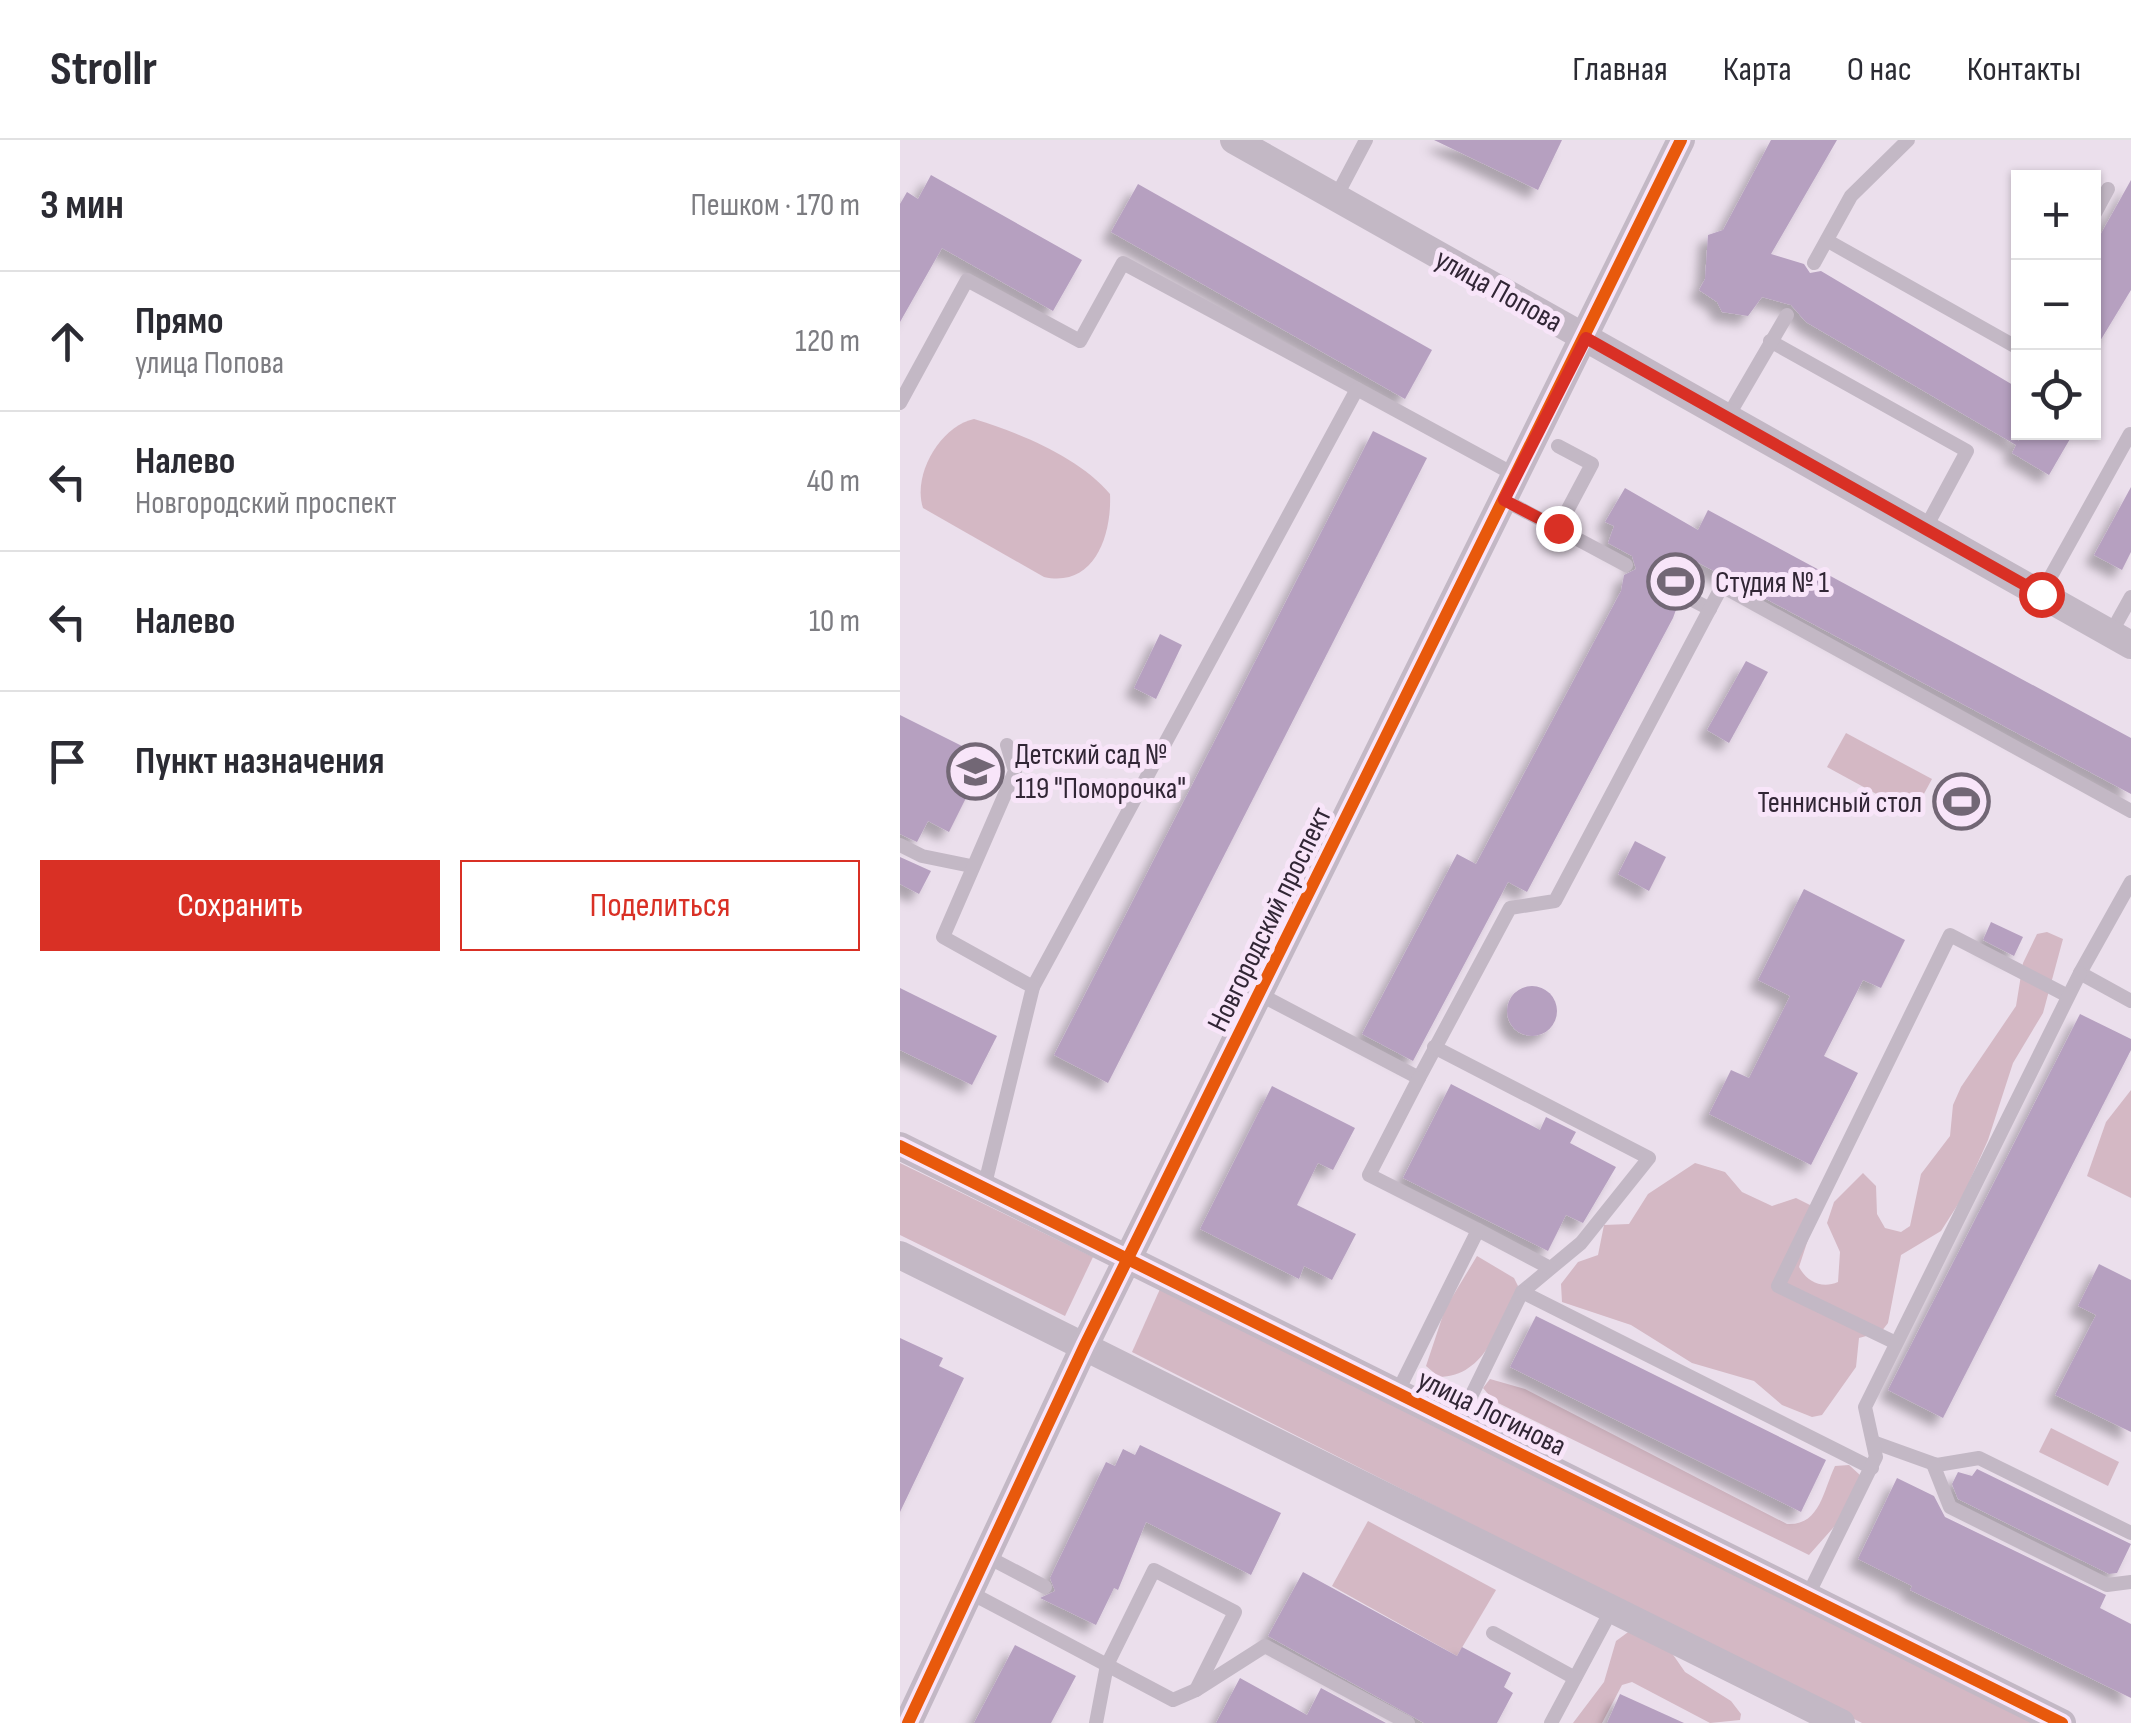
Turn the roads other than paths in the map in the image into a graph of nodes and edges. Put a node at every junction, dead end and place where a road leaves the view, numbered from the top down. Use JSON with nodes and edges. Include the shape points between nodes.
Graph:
{"nodes":[{"id":1,"x":1234,"y":140,"type":"edge"},
{"id":2,"x":1366,"y":140,"type":"edge"},
{"id":3,"x":1682,"y":140,"type":"edge"},
{"id":4,"x":1908,"y":140,"type":"edge"},
{"id":5,"x":2108,"y":189,"type":"dead end"},
{"id":6,"x":1336,"y":198,"type":"junction"},
{"id":7,"x":2101,"y":202,"type":"edge"},
{"id":8,"x":1828,"y":241,"type":"junction"},
{"id":9,"x":1814,"y":263,"type":"dead end"},
{"id":10,"x":1787,"y":315,"type":"dead end"},
{"id":11,"x":1586,"y":338,"type":"junction"},
{"id":12,"x":1770,"y":341,"type":"junction"},
{"id":13,"x":2011,"y":344,"type":"edge"},
{"id":14,"x":1357,"y":389,"type":"junction"},
{"id":15,"x":900,"y":403,"type":"edge"},
{"id":16,"x":1727,"y":418,"type":"junction"},
{"id":17,"x":2130,"y":434,"type":"edge"},
{"id":18,"x":1558,"y":446,"type":"dead end"},
{"id":19,"x":1511,"y":488,"type":"junction"},
{"id":20,"x":1558,"y":528,"type":"junction"},
{"id":21,"x":1925,"y":529,"type":"junction"},
{"id":22,"x":1626,"y":565,"type":"dead end"},
{"id":23,"x":1681,"y":594,"type":"dead end"},
{"id":24,"x":2041,"y":594,"type":"junction"},
{"id":25,"x":2131,"y":597,"type":"edge"},
{"id":26,"x":1710,"y":610,"type":"junction"},
{"id":27,"x":2121,"y":639,"type":"edge"},
{"id":28,"x":1007,"y":745,"type":"dead end"},
{"id":29,"x":2131,"y":811,"type":"edge"},
{"id":30,"x":900,"y":845,"type":"edge"},
{"id":31,"x":971,"y":866,"type":"junction"},
{"id":32,"x":2131,"y":882,"type":"edge"},
{"id":33,"x":2080,"y":973,"type":"junction"},
{"id":34,"x":1033,"y":987,"type":"junction"},
{"id":35,"x":1259,"y":994,"type":"junction"},
{"id":36,"x":2068,"y":996,"type":"junction"},
{"id":37,"x":2131,"y":1001,"type":"edge"},
{"id":38,"x":1434,"y":1047,"type":"junction"},
{"id":39,"x":1419,"y":1078,"type":"junction"},
{"id":40,"x":900,"y":1146,"type":"edge"},
{"id":41,"x":984,"y":1188,"type":"junction"},
{"id":42,"x":1478,"y":1230,"type":"junction"},
{"id":43,"x":900,"y":1255,"type":"edge"},
{"id":44,"x":1127,"y":1259,"type":"junction"},
{"id":45,"x":1550,"y":1268,"type":"junction"},
{"id":46,"x":1522,"y":1292,"type":"junction"},
{"id":47,"x":1896,"y":1344,"type":"junction"},
{"id":48,"x":1085,"y":1345,"type":"junction"},
{"id":49,"x":1397,"y":1393,"type":"junction"},
{"id":50,"x":1458,"y":1423,"type":"junction"},
{"id":51,"x":1873,"y":1442,"type":"junction"},
{"id":52,"x":1932,"y":1464,"type":"junction"},
{"id":53,"x":1872,"y":1468,"type":"junction"},
{"id":54,"x":2131,"y":1533,"type":"edge"},
{"id":55,"x":986,"y":1556,"type":"junction"},
{"id":56,"x":2131,"y":1582,"type":"edge"},
{"id":57,"x":1045,"y":1587,"type":"dead end"},
{"id":58,"x":969,"y":1592,"type":"junction"},
{"id":59,"x":1808,"y":1597,"type":"junction"},
{"id":60,"x":1612,"y":1608,"type":"junction"},
{"id":61,"x":1493,"y":1633,"type":"dead end"},
{"id":62,"x":1107,"y":1665,"type":"junction"},
{"id":63,"x":1575,"y":1678,"type":"junction"},
{"id":64,"x":1196,"y":1690,"type":"junction"},
{"id":65,"x":908,"y":1723,"type":"edge"},
{"id":66,"x":1096,"y":1723,"type":"edge"},
{"id":67,"x":1408,"y":1723,"type":"edge"},
{"id":68,"x":1551,"y":1723,"type":"edge"},
{"id":69,"x":1841,"y":1723,"type":"edge"},
{"id":70,"x":2062,"y":1723,"type":"edge"}],
"edges":[{"from":1,"to":6,"type":"street","name":"улица Попова"},
{"from":2,"to":6,"type":"lane"},
{"from":3,"to":11,"type":"street","name":"Новгородский проспект"},
{"from":4,"to":8,"type":"lane","via":[[1852,196]]},
{"from":5,"to":7,"type":"lane"},
{"from":6,"to":11,"type":"street","name":"улица Попова"},
{"from":8,"to":9,"type":"lane"},
{"from":8,"to":13,"type":"lane"},
{"from":10,"to":12,"type":"lane"},
{"from":11,"to":16,"type":"street","name":"улица Попова"},
{"from":11,"to":19,"type":"street","name":"Новгородский проспект"},
{"from":12,"to":16,"type":"lane"},
{"from":12,"to":21,"type":"lane","via":[[1967,451]]},
{"from":14,"to":15,"type":"lane","via":[[1122,262],[1080,341],[967,280]]},
{"from":14,"to":19,"type":"lane"},
{"from":14,"to":34,"type":"lane"},
{"from":16,"to":21,"type":"street","name":"улица Попова"},
{"from":17,"to":24,"type":"lane"},
{"from":18,"to":20,"type":"lane","via":[[1592,464]]},
{"from":19,"to":20,"type":"lane"},
{"from":19,"to":35,"type":"street","name":"Новгородский проспект"},
{"from":20,"to":22,"type":"lane"},
{"from":21,"to":24,"type":"street","name":"улица Попова"},
{"from":23,"to":26,"type":"lane"},
{"from":24,"to":27,"type":"street","name":"улица Попова"},
{"from":25,"to":27,"type":"lane"},
{"from":26,"to":29,"type":"lane","via":[[1722,586]]},
{"from":26,"to":38,"type":"lane","via":[[1555,901],[1510,908]]},
{"from":28,"to":31,"type":"lane","via":[[1015,771]]},
{"from":30,"to":31,"type":"lane"},
{"from":31,"to":34,"type":"lane","via":[[943,936]]},
{"from":32,"to":33,"type":"lane"},
{"from":33,"to":36,"type":"lane"},
{"from":33,"to":37,"type":"lane"},
{"from":34,"to":41,"type":"lane"},
{"from":35,"to":39,"type":"lane"},
{"from":35,"to":44,"type":"street","name":"Новгородский проспект"},
{"from":36,"to":47,"type":"lane"},
{"from":36,"to":47,"type":"lane","via":[[1950,935],[1778,1286]]},
{"from":38,"to":39,"type":"lane"},
{"from":38,"to":45,"type":"lane","via":[[1649,1158],[1581,1243]]},
{"from":39,"to":42,"type":"lane","via":[[1369,1175]]},
{"from":40,"to":41,"type":"street","name":"улица Логинова"},
{"from":41,"to":44,"type":"street","name":"улица Логинова"},
{"from":42,"to":45,"type":"lane"},
{"from":42,"to":49,"type":"lane"},
{"from":43,"to":48,"type":"street"},
{"from":44,"to":48,"type":"street","name":"Новгородский проспект"},
{"from":44,"to":49,"type":"street","name":"улица Логинова"},
{"from":45,"to":46,"type":"lane"},
{"from":46,"to":50,"type":"lane"},
{"from":46,"to":53,"type":"lane"},
{"from":47,"to":51,"type":"lane","via":[[1865,1408]]},
{"from":48,"to":55,"type":"street","name":"Новгородский проспект"},
{"from":48,"to":60,"type":"street"},
{"from":49,"to":50,"type":"street","name":"улица Логинова"},
{"from":50,"to":59,"type":"street","name":"улица Логинова"},
{"from":51,"to":52,"type":"lane"},
{"from":51,"to":53,"type":"lane"},
{"from":52,"to":54,"type":"lane","via":[[1979,1458]]},
{"from":52,"to":56,"type":"lane","via":[[1950,1507],[2107,1585]]},
{"from":53,"to":59,"type":"lane"},
{"from":55,"to":57,"type":"lane"},
{"from":55,"to":58,"type":"street","name":"Новгородский проспект"},
{"from":58,"to":62,"type":"lane"},
{"from":58,"to":65,"type":"street","name":"Новгородский проспект"},
{"from":59,"to":70,"type":"street","name":"улица Логинова"},
{"from":60,"to":63,"type":"lane"},
{"from":60,"to":69,"type":"street"},
{"from":61,"to":63,"type":"lane"},
{"from":62,"to":64,"type":"lane","via":[[1173,1700]]},
{"from":62,"to":64,"type":"lane","via":[[1154,1570],[1235,1612]]},
{"from":62,"to":66,"type":"lane"},
{"from":63,"to":68,"type":"lane"},
{"from":64,"to":67,"type":"lane","via":[[1266,1646]]}]}
